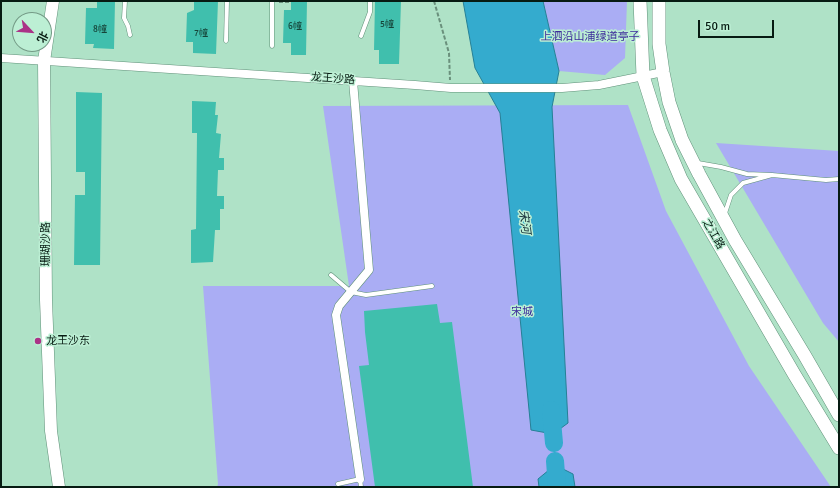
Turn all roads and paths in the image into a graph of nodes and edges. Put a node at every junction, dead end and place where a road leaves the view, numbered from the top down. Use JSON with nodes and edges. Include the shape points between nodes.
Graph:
{"nodes":[{"id":1,"x":53,"y":1,"type":"edge"},
{"id":2,"x":125,"y":1,"type":"edge"},
{"id":3,"x":227,"y":1,"type":"edge"},
{"id":4,"x":370,"y":1,"type":"edge"},
{"id":5,"x":434,"y":1,"type":"edge"},
{"id":6,"x":640,"y":1,"type":"edge"},
{"id":7,"x":659,"y":1,"type":"edge"},
{"id":8,"x":272,"y":2,"type":"edge"},
{"id":9,"x":291,"y":2,"type":"dead end"},
{"id":10,"x":130,"y":35,"type":"dead end"},
{"id":11,"x":361,"y":36,"type":"dead end"},
{"id":12,"x":226,"y":41,"type":"dead end"},
{"id":13,"x":272,"y":46,"type":"dead end"},
{"id":14,"x":1,"y":58,"type":"edge"},
{"id":15,"x":44,"y":61,"type":"junction"},
{"id":16,"x":663,"y":72,"type":"junction"},
{"id":17,"x":644,"y":76,"type":"junction"},
{"id":18,"x":353,"y":81,"type":"junction"},
{"id":19,"x":451,"y":88,"type":"junction"},
{"id":20,"x":693,"y":162,"type":"junction"},
{"id":21,"x":772,"y":175,"type":"junction"},
{"id":22,"x":839,"y":179,"type":"edge"},
{"id":23,"x":724,"y":220,"type":"junction"},
{"id":24,"x":331,"y":275,"type":"dead end"},
{"id":25,"x":432,"y":286,"type":"dead end"},
{"id":26,"x":351,"y":292,"type":"junction"},
{"id":27,"x":839,"y":415,"type":"edge"},
{"id":28,"x":839,"y":448,"type":"edge"},
{"id":29,"x":361,"y":483,"type":"edge"},
{"id":30,"x":338,"y":484,"type":"dead end"},
{"id":31,"x":59,"y":487,"type":"edge"}],
"edges":[{"from":1,"to":15,"type":"street","name":"珊瑚沙路"},
{"from":2,"to":10,"type":"lane","via":[[124,18]]},
{"from":3,"to":12,"type":"lane"},
{"from":4,"to":11,"type":"lane","via":[[370,12]]},
{"from":5,"to":19,"type":"path","via":[[449,53]]},
{"from":6,"to":17,"type":"main road","name":"之江路"},
{"from":7,"to":16,"type":"main road","name":"之江路","via":[[659,44]]},
{"from":8,"to":9,"type":"path"},
{"from":8,"to":13,"type":"lane"},
{"from":14,"to":15,"type":"street","name":"龙王沙路"},
{"from":15,"to":18,"type":"street","name":"龙王沙路"},
{"from":15,"to":31,"type":"street","name":"珊瑚沙路","via":[[46,300],[51,431]]},
{"from":16,"to":17,"type":"street","name":"龙王沙路"},
{"from":16,"to":20,"type":"main road","name":"之江路","via":[[671,108]]},
{"from":17,"to":19,"type":"street","name":"龙王沙路","via":[[599,85],[562,88]]},
{"from":17,"to":28,"type":"main road","name":"之江路","via":[[660,130],[681,179]]},
{"from":18,"to":19,"type":"street","name":"龙王沙路"},
{"from":18,"to":26,"type":"street","via":[[369,270]]},
{"from":20,"to":21,"type":"lane","via":[[747,174]]},
{"from":20,"to":23,"type":"main road","name":"之江路"},
{"from":21,"to":22,"type":"lane"},
{"from":21,"to":23,"type":"lane","via":[[742,183],[732,195]]},
{"from":23,"to":27,"type":"main road","name":"之江路"},
{"from":24,"to":26,"type":"lane"},
{"from":25,"to":26,"type":"lane","via":[[366,295]]},
{"from":26,"to":29,"type":"street","via":[[339,306],[336,315]]},
{"from":29,"to":30,"type":"lane"}]}
